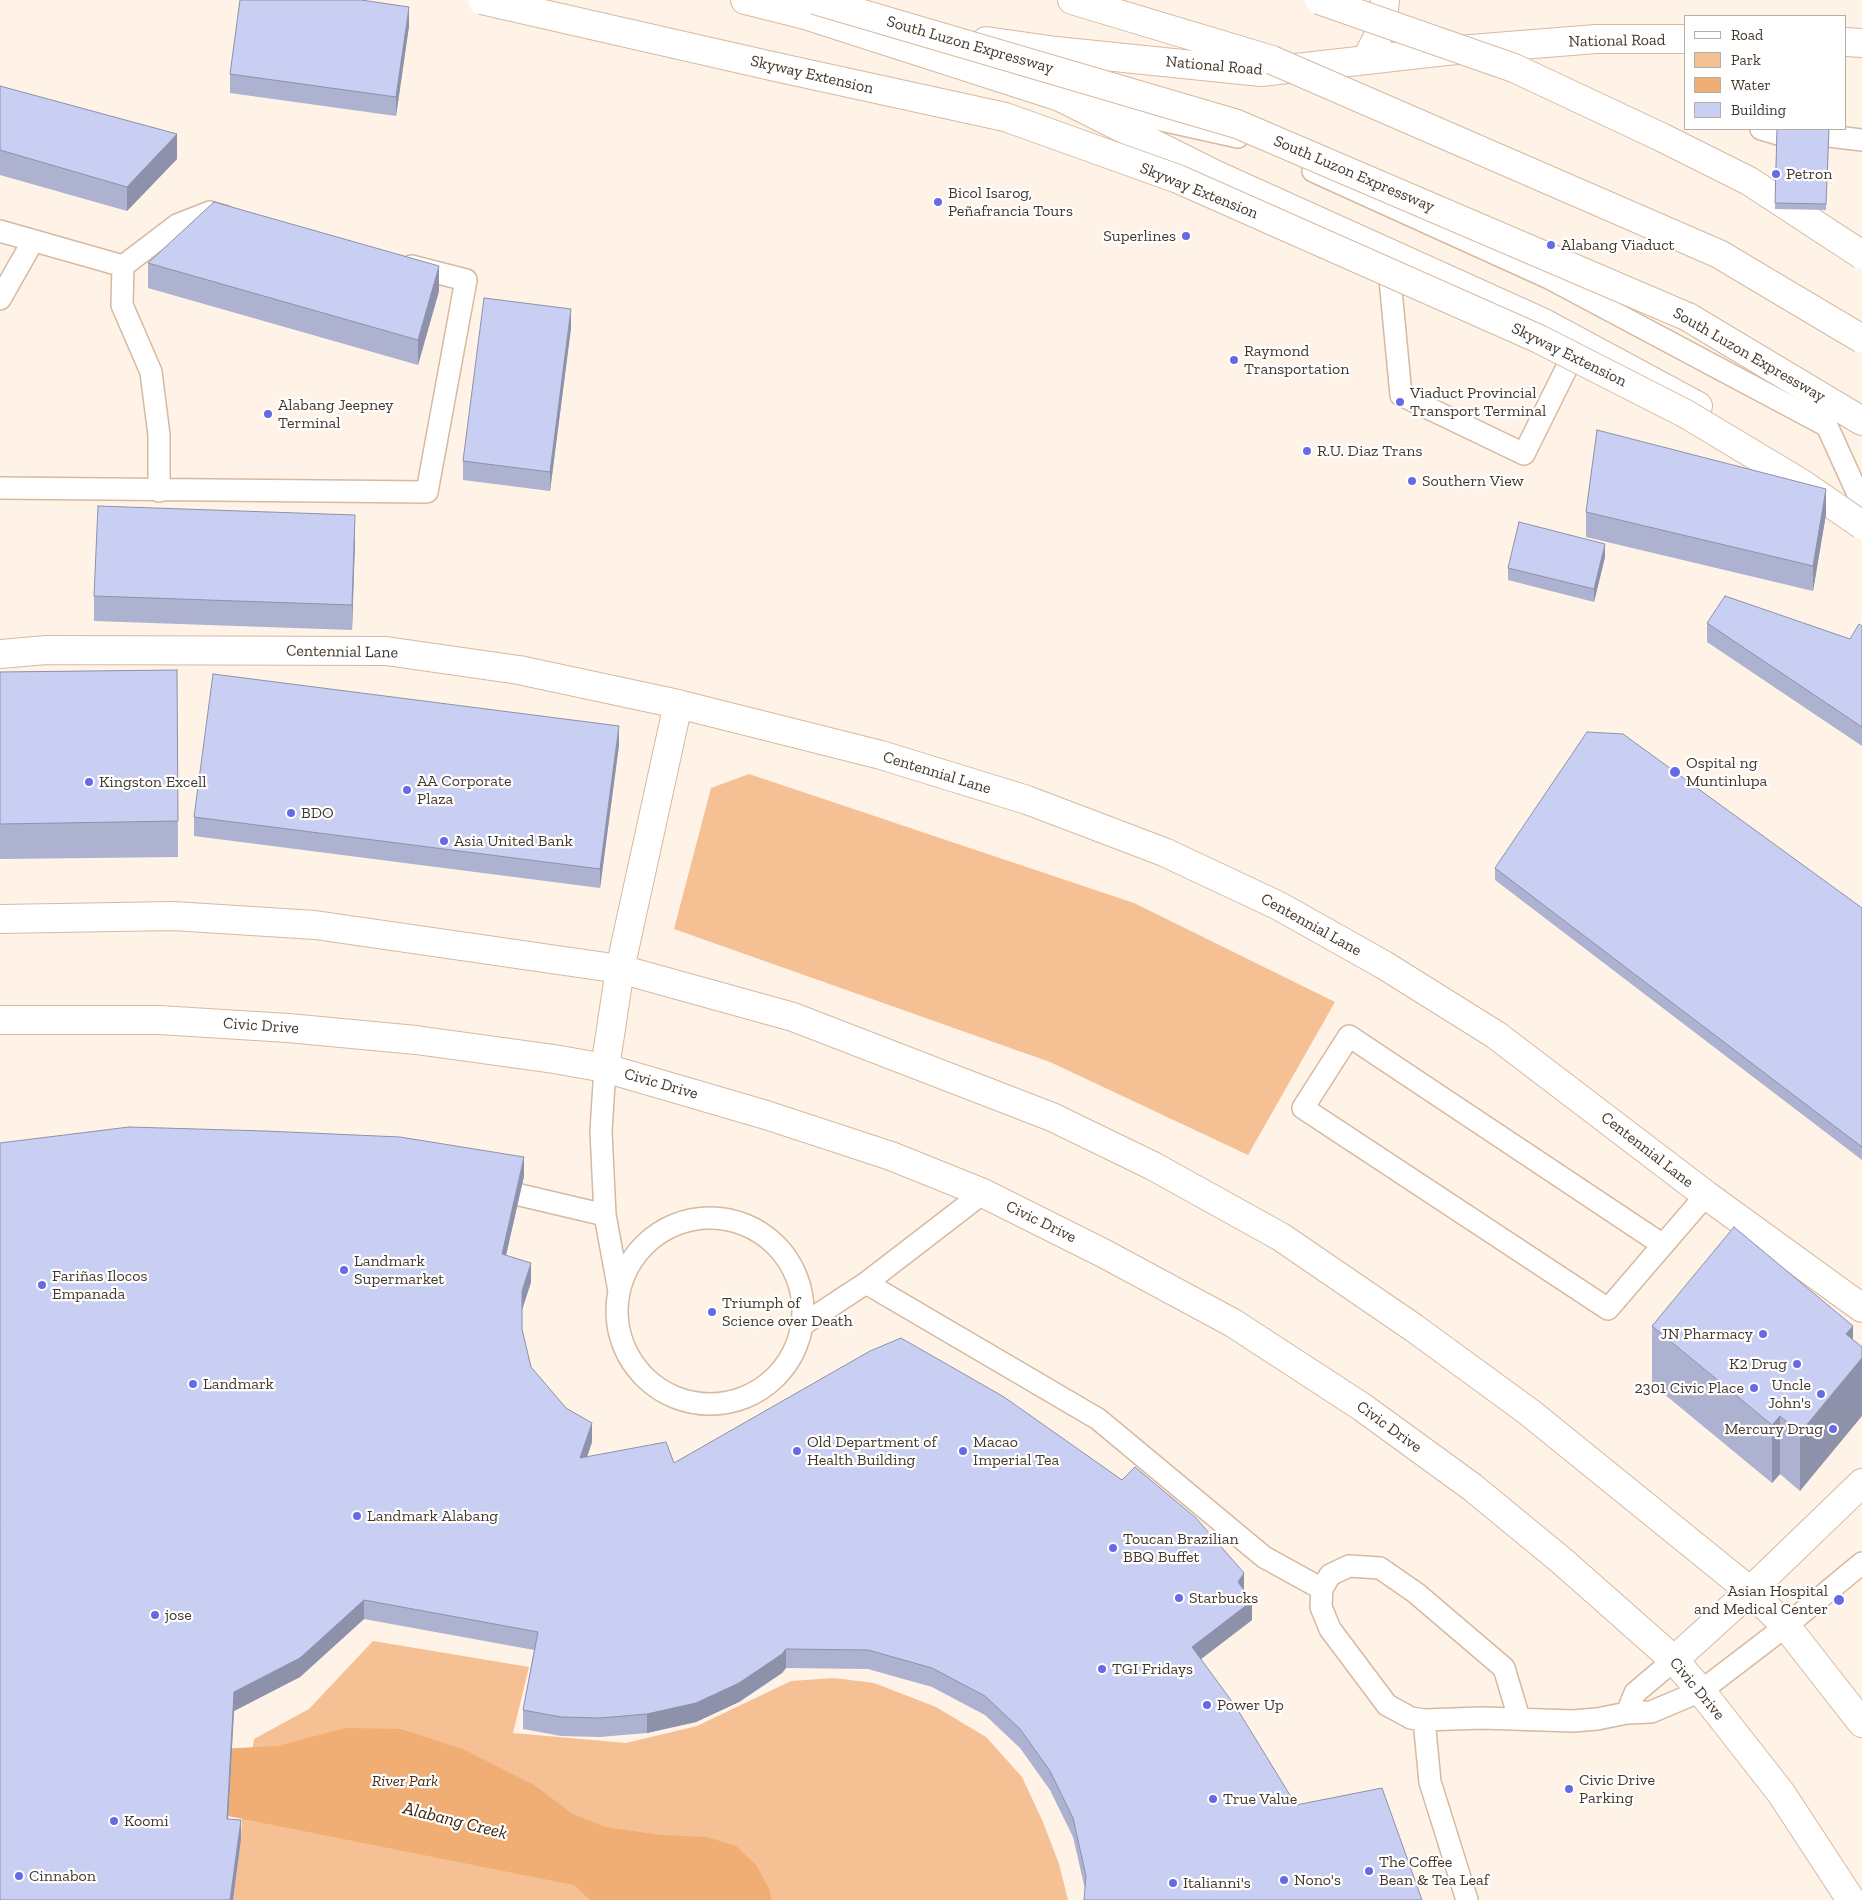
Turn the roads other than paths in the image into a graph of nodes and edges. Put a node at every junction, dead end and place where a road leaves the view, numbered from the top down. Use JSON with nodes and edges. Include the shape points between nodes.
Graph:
{"nodes":[{"id":1,"x":482,"y":0,"type":"edge"},
{"id":2,"x":746,"y":0,"type":"edge"},
{"id":3,"x":1072,"y":0,"type":"edge"},
{"id":4,"x":1319,"y":0,"type":"edge"},
{"id":5,"x":1386,"y":0,"type":"edge"},
{"id":6,"x":810,"y":8,"type":"edge"},
{"id":7,"x":1684,"y":39,"type":"edge"},
{"id":8,"x":1847,"y":42,"type":"edge"},
{"id":9,"x":1862,"y":43,"type":"edge"},
{"id":10,"x":1366,"y":60,"type":"junction"},
{"id":11,"x":1060,"y":98,"type":"junction"},
{"id":12,"x":1829,"y":136,"type":"edge"},
{"id":13,"x":1862,"y":140,"type":"edge"},
{"id":14,"x":246,"y":222,"type":"edge"},
{"id":15,"x":0,"y":231,"type":"edge"},
{"id":16,"x":33,"y":240,"type":"junction"},
{"id":17,"x":1388,"y":252,"type":"junction"},
{"id":18,"x":1862,"y":254,"type":"edge"},
{"id":19,"x":392,"y":261,"type":"edge"},
{"id":20,"x":123,"y":266,"type":"junction"},
{"id":21,"x":0,"y":299,"type":"edge"},
{"id":22,"x":1862,"y":339,"type":"edge"},
{"id":23,"x":1580,"y":342,"type":"junction"},
{"id":24,"x":1862,"y":421,"type":"edge"},
{"id":25,"x":0,"y":488,"type":"edge"},
{"id":26,"x":159,"y":491,"type":"junction"},
{"id":27,"x":1862,"y":503,"type":"edge"},
{"id":28,"x":1862,"y":509,"type":"edge"},
{"id":29,"x":1862,"y":524,"type":"edge"},
{"id":30,"x":0,"y":654,"type":"edge"},
{"id":31,"x":678,"y":704,"type":"junction"},
{"id":32,"x":0,"y":919,"type":"edge"},
{"id":33,"x":620,"y":969,"type":"junction"},
{"id":34,"x":0,"y":1020,"type":"edge"},
{"id":35,"x":605,"y":1068,"type":"junction"},
{"id":36,"x":983,"y":1193,"type":"junction"},
{"id":37,"x":520,"y":1195,"type":"edge"},
{"id":38,"x":1706,"y":1195,"type":"junction"},
{"id":39,"x":605,"y":1215,"type":"junction"},
{"id":40,"x":1663,"y":1245,"type":"junction"},
{"id":41,"x":866,"y":1283,"type":"junction"},
{"id":42,"x":619,"y":1291,"type":"junction"},
{"id":43,"x":1862,"y":1308,"type":"edge"},
{"id":44,"x":802,"y":1325,"type":"junction"},
{"id":45,"x":1862,"y":1483,"type":"edge"},
{"id":46,"x":1862,"y":1563,"type":"edge"},
{"id":47,"x":1322,"y":1589,"type":"junction"},
{"id":48,"x":1750,"y":1591,"type":"junction"},
{"id":49,"x":1786,"y":1626,"type":"junction"},
{"id":50,"x":1674,"y":1660,"type":"junction"},
{"id":51,"x":1701,"y":1691,"type":"junction"},
{"id":52,"x":1627,"y":1713,"type":"junction"},
{"id":53,"x":1519,"y":1718,"type":"junction"},
{"id":54,"x":1424,"y":1720,"type":"junction"},
{"id":55,"x":1862,"y":1723,"type":"edge"},
{"id":56,"x":1467,"y":1900,"type":"edge"},
{"id":57,"x":1851,"y":1900,"type":"edge"}],
"edges":[{"from":1,"to":29,"type":"main road","name":"Skyway Extension","bridge":true,"via":[[1005,117],[1178,179],[1539,339],[1686,414]]},
{"from":2,"to":6,"type":"main road","name":"National Road"},
{"from":3,"to":22,"type":"main road","bridge":true,"via":[[1272,60],[1718,254]]},
{"from":4,"to":18,"type":"main road","bridge":true,"via":[[1514,68],[1661,136],[1749,181]]},
{"from":5,"to":10,"type":"main road","via":[[1382,29]]},
{"from":6,"to":10,"type":"main road","name":"National Road","via":[[1056,51],[1261,72]]},
{"from":6,"to":11,"type":"main road"},
{"from":6,"to":24,"type":"main road","name":"South Luzon Expressway","bridge":true,"via":[[1237,124],[1688,317]]},
{"from":7,"to":10,"type":"main road","name":"National Road","via":[[1596,39]]},
{"from":8,"to":9,"type":"main road"},
{"from":11,"to":17,"type":"main road","via":[[1214,174]]},
{"from":11,"to":27,"type":"lane","via":[[1239,137],[1549,278],[1827,426]]},
{"from":12,"to":13,"type":"lane"},
{"from":14,"to":20,"type":"lane","via":[[210,212],[177,225]]},
{"from":15,"to":16,"type":"lane"},
{"from":16,"to":20,"type":"lane"},
{"from":16,"to":21,"type":"lane"},
{"from":17,"to":23,"type":"main road"},
{"from":17,"to":23,"type":"lane","via":[[1401,395],[1524,454]]},
{"from":19,"to":26,"type":"lane","via":[[466,280],[427,492]]},
{"from":20,"to":26,"type":"lane","via":[[122,305],[151,372],[159,435]]},
{"from":23,"to":28,"type":"main road","via":[[1694,403]]},
{"from":25,"to":26,"type":"lane"},
{"from":30,"to":31,"type":"main road","name":"Centennial Lane","via":[[46,650],[386,651],[519,670]]},
{"from":31,"to":33,"type":"main road"},
{"from":31,"to":38,"type":"main road","name":"Centennial Lane","via":[[881,755],[1027,800],[1164,852],[1279,906],[1384,965],[1496,1035]]},
{"from":32,"to":33,"type":"main road","via":[[173,916],[315,925]]},
{"from":33,"to":35,"type":"main road"},
{"from":33,"to":48,"type":"main road","via":[[793,1018],[1052,1116],[1154,1166],[1282,1237],[1414,1328],[1529,1412]]},
{"from":34,"to":35,"type":"main road","name":"Civic Drive","via":[[159,1020],[288,1028],[416,1040]]},
{"from":35,"to":36,"type":"main road","name":"Civic Drive","via":[[891,1156]]},
{"from":35,"to":39,"type":"lane","via":[[601,1130]]},
{"from":36,"to":41,"type":"lane"},
{"from":36,"to":50,"type":"main road","name":"Civic Drive","via":[[1104,1252],[1233,1323],[1362,1407],[1472,1487]]},
{"from":37,"to":39,"type":"lane"},
{"from":38,"to":40,"type":"lane"},
{"from":38,"to":43,"type":"main road","name":"Centennial Lane"},
{"from":39,"to":42,"type":"lane"},
{"from":40,"to":40,"type":"lane","via":[[1349,1036],[1303,1108],[1608,1309]]},
{"from":41,"to":44,"type":"lane"},
{"from":41,"to":47,"type":"lane","via":[[1098,1419],[1264,1557]]},
{"from":42,"to":44,"type":"lane","via":[[631,1261],[652,1237],[680,1222],[711,1217],[742,1222],[770,1238],[791,1263],[802,1293]]},
{"from":42,"to":44,"type":"lane","via":[[617,1321],[625,1349],[641,1374],[664,1392],[692,1403],[721,1404],[750,1396],[774,1379],[792,1356]]},
{"from":45,"to":48,"type":"main road"},
{"from":46,"to":49,"type":"lane"},
{"from":47,"to":53,"type":"lane","via":[[1330,1575],[1349,1566],[1380,1568],[1416,1593],[1504,1668]]},
{"from":47,"to":54,"type":"lane","via":[[1321,1607],[1330,1629],[1387,1705],[1410,1718]]},
{"from":48,"to":49,"type":"main road"},
{"from":48,"to":50,"type":"main road"},
{"from":49,"to":51,"type":"lane"},
{"from":49,"to":55,"type":"main road"},
{"from":50,"to":51,"type":"main road","name":"Civic Drive"},
{"from":50,"to":52,"type":"lane","via":[[1635,1693]]},
{"from":51,"to":52,"type":"lane","via":[[1651,1712]]},
{"from":51,"to":57,"type":"main road","name":"Civic Drive","via":[[1781,1793]]},
{"from":52,"to":53,"type":"lane","via":[[1573,1721]]},
{"from":53,"to":54,"type":"lane"},
{"from":54,"to":56,"type":"lane","via":[[1430,1782]]}]}
